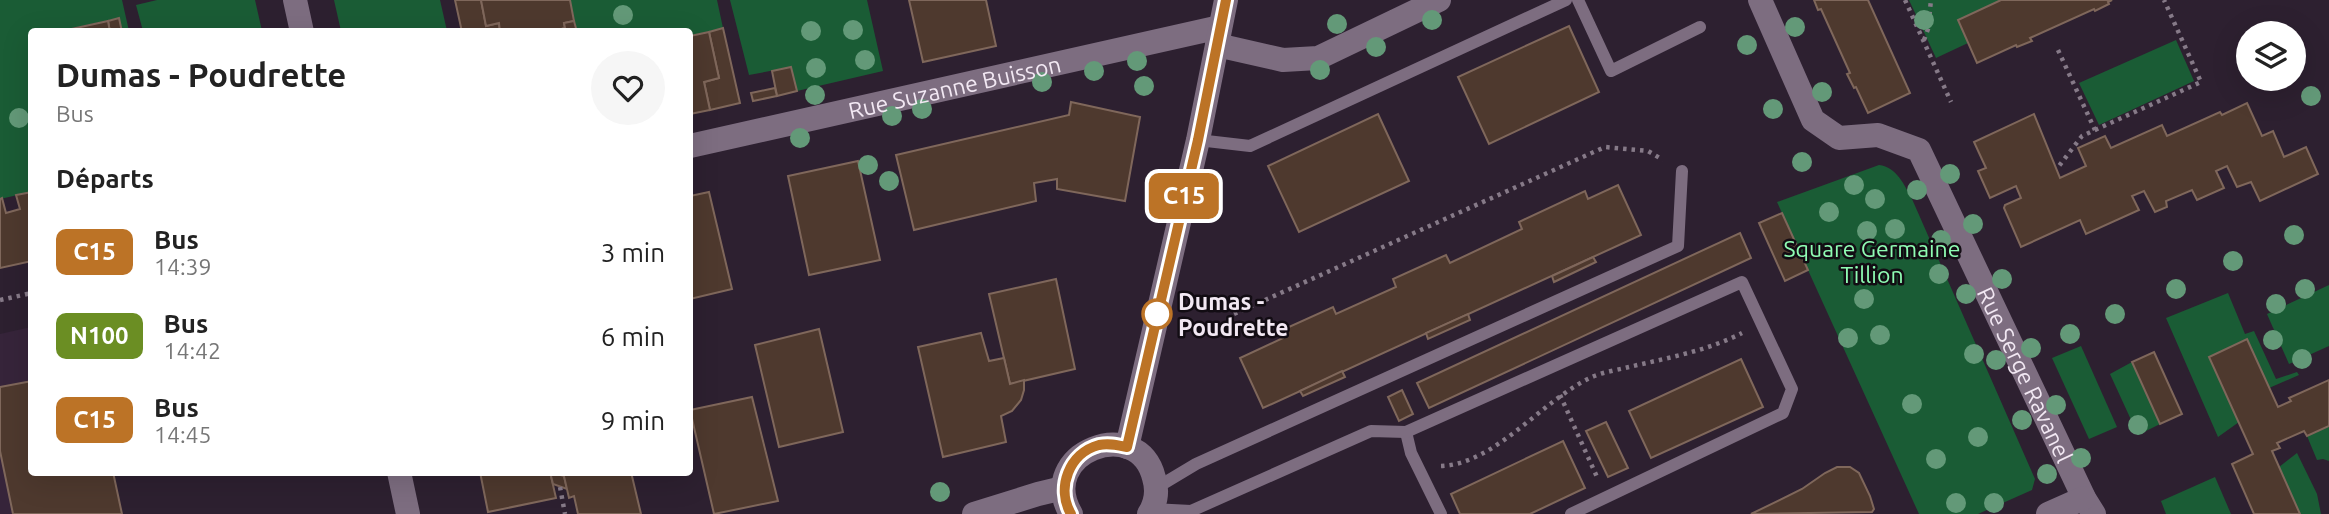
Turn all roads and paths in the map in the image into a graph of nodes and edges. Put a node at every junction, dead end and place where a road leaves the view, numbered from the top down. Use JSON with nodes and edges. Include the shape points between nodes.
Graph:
{"nodes":[{"id":1,"x":295,"y":0,"type":"edge"},
{"id":2,"x":1226,"y":0,"type":"edge"},
{"id":3,"x":1439,"y":0,"type":"edge"},
{"id":4,"x":1566,"y":0,"type":"edge"},
{"id":5,"x":1578,"y":0,"type":"edge"},
{"id":6,"x":1760,"y":0,"type":"edge"},
{"id":7,"x":1905,"y":0,"type":"edge"},
{"id":8,"x":1931,"y":0,"type":"edge"},
{"id":9,"x":2164,"y":0,"type":"edge"},
{"id":10,"x":1700,"y":27,"type":"dead end"},
{"id":11,"x":301,"y":28,"type":"edge"},
{"id":12,"x":1219,"y":36,"type":"junction"},
{"id":13,"x":1924,"y":41,"type":"junction"},
{"id":14,"x":2058,"y":50,"type":"dead end"},
{"id":15,"x":1951,"y":102,"type":"dead end"},
{"id":16,"x":2095,"y":130,"type":"junction"},
{"id":17,"x":1198,"y":140,"type":"junction"},
{"id":18,"x":693,"y":145,"type":"edge"},
{"id":19,"x":2059,"y":166,"type":"dead end"},
{"id":20,"x":1682,"y":171,"type":"joint"},
{"id":21,"x":28,"y":294,"type":"edge"},
{"id":22,"x":0,"y":300,"type":"edge"},
{"id":23,"x":1234,"y":314,"type":"dead end"},
{"id":24,"x":1761,"y":323,"type":"junction"},
{"id":25,"x":1560,"y":395,"type":"junction"},
{"id":26,"x":1406,"y":432,"type":"junction"},
{"id":27,"x":1127,"y":447,"type":"junction"},
{"id":28,"x":1418,"y":466,"type":"junction"},
{"id":29,"x":400,"y":476,"type":"edge"},
{"id":30,"x":560,"y":487,"type":"dead end"},
{"id":31,"x":1063,"y":488,"type":"junction"},
{"id":32,"x":1606,"y":497,"type":"junction"},
{"id":33,"x":1152,"y":503,"type":"edge"},
{"id":34,"x":2089,"y":506,"type":"edge"},
{"id":35,"x":408,"y":514,"type":"edge"},
{"id":36,"x":565,"y":514,"type":"edge"},
{"id":37,"x":974,"y":514,"type":"edge"},
{"id":38,"x":1071,"y":514,"type":"edge"},
{"id":39,"x":1441,"y":514,"type":"edge"},
{"id":40,"x":1571,"y":514,"type":"edge"},
{"id":41,"x":2048,"y":514,"type":"edge"}],
"edges":[{"from":1,"to":11,"type":"street"},
{"from":2,"to":12,"type":"street"},
{"from":3,"to":12,"type":"street","via":[[1318,58],[1283,60]]},
{"from":4,"to":17,"type":"lane","via":[[1250,146]]},
{"from":5,"to":10,"type":"lane","via":[[1611,71]]},
{"from":6,"to":34,"type":"street","name":"Rue Serge Ravanel","via":[[1813,120],[1839,138],[1878,135],[1919,150]]},
{"from":7,"to":13,"type":"path"},
{"from":8,"to":13,"type":"path"},
{"from":9,"to":16,"type":"path","via":[[2201,82]]},
{"from":12,"to":17,"type":"street"},
{"from":12,"to":18,"type":"street","name":"Rue Suzanne Buisson"},
{"from":13,"to":15,"type":"path"},
{"from":14,"to":16,"type":"path"},
{"from":16,"to":19,"type":"path","via":[[2082,136]]},
{"from":17,"to":27,"type":"street"},
{"from":20,"to":23,"type":"path","via":[[1648,150],[1605,147]]},
{"from":20,"to":33,"type":"lane","via":[[1678,246],[1196,464]]},
{"from":21,"to":22,"type":"path"},
{"from":24,"to":25,"type":"path","via":[[1720,344],[1594,376]]},
{"from":24,"to":26,"type":"lane","via":[[1742,282]]},
{"from":24,"to":32,"type":"lane","via":[[1792,389],[1783,413]]},
{"from":25,"to":28,"type":"path","via":[[1474,459]]},
{"from":25,"to":32,"type":"path"},
{"from":26,"to":28,"type":"lane"},
{"from":26,"to":33,"type":"lane","via":[[1371,431],[1191,511]]},
{"from":27,"to":31,"type":"street","via":[[1097,446],[1083,453],[1072,463]]},
{"from":27,"to":33,"type":"street","via":[[1139,454],[1154,475]]},
{"from":28,"to":39,"type":"lane"},
{"from":29,"to":35,"type":"street"},
{"from":30,"to":36,"type":"path"},
{"from":31,"to":37,"type":"street"},
{"from":31,"to":38,"type":"street"},
{"from":32,"to":40,"type":"lane"},
{"from":34,"to":41,"type":"street"}]}
